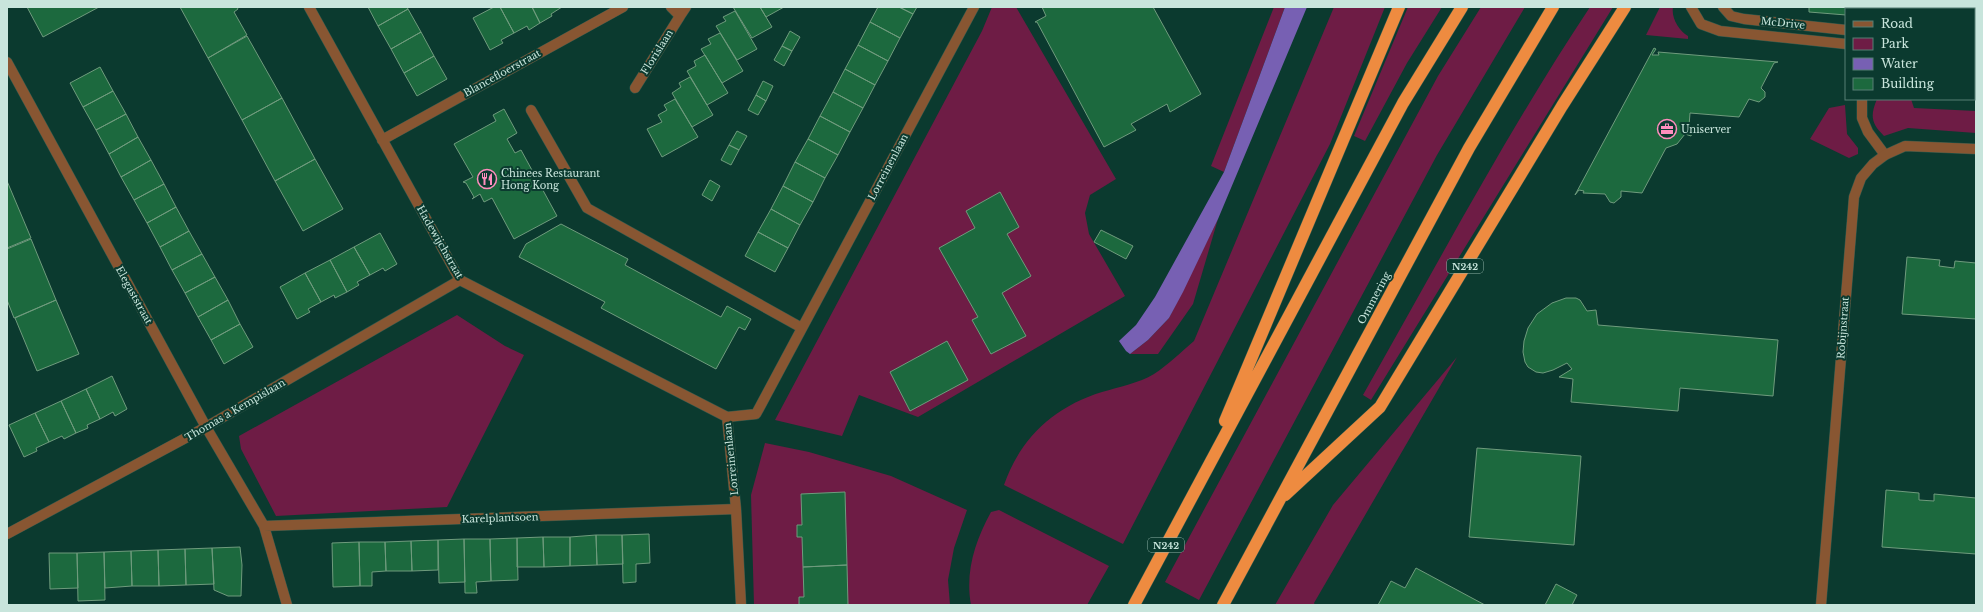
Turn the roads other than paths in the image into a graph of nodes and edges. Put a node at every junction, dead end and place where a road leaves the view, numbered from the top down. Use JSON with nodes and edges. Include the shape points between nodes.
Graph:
{"nodes":[{"id":1,"x":309,"y":7,"type":"edge"},
{"id":2,"x":623,"y":7,"type":"edge"},
{"id":3,"x":671,"y":7,"type":"edge"},
{"id":4,"x":686,"y":7,"type":"edge"},
{"id":5,"x":974,"y":7,"type":"edge"},
{"id":6,"x":1399,"y":7,"type":"edge"},
{"id":7,"x":1462,"y":7,"type":"edge"},
{"id":8,"x":1553,"y":7,"type":"edge"},
{"id":9,"x":1625,"y":7,"type":"edge"},
{"id":10,"x":1691,"y":7,"type":"edge"},
{"id":11,"x":1724,"y":7,"type":"edge"},
{"id":12,"x":680,"y":16,"type":"junction"},
{"id":13,"x":1845,"y":30,"type":"edge"},
{"id":14,"x":1845,"y":44,"type":"edge"},
{"id":15,"x":7,"y":62,"type":"edge"},
{"id":16,"x":635,"y":88,"type":"dead end"},
{"id":17,"x":1862,"y":100,"type":"edge"},
{"id":18,"x":531,"y":110,"type":"dead end"},
{"id":19,"x":382,"y":140,"type":"junction"},
{"id":20,"x":1976,"y":149,"type":"edge"},
{"id":21,"x":1885,"y":155,"type":"junction"},
{"id":22,"x":460,"y":280,"type":"junction"},
{"id":23,"x":802,"y":328,"type":"junction"},
{"id":24,"x":726,"y":417,"type":"junction"},
{"id":25,"x":206,"y":427,"type":"junction"},
{"id":26,"x":1198,"y":485,"type":"junction"},
{"id":27,"x":1277,"y":503,"type":"junction"},
{"id":28,"x":736,"y":509,"type":"junction"},
{"id":29,"x":264,"y":526,"type":"junction"},
{"id":30,"x":7,"y":534,"type":"edge"},
{"id":31,"x":287,"y":605,"type":"edge"},
{"id":32,"x":741,"y":605,"type":"edge"},
{"id":33,"x":1134,"y":605,"type":"edge"},
{"id":34,"x":1223,"y":605,"type":"edge"},
{"id":35,"x":1821,"y":605,"type":"edge"}],
"edges":[{"from":1,"to":19,"type":"street","name":"Hadewijchstraat"},
{"from":2,"to":19,"type":"street","name":"Blancefloerstraat"},
{"from":3,"to":12,"type":"street"},
{"from":4,"to":12,"type":"street","name":"Florislaan"},
{"from":5,"to":23,"type":"street","name":"Lorreinenlaan"},
{"from":6,"to":26,"type":"highway","number":"N242"},
{"from":7,"to":26,"type":"highway","number":"N242","via":[[1404,103]]},
{"from":8,"to":27,"type":"highway","name":"Ommering","number":"N242","via":[[1469,148]]},
{"from":9,"to":27,"type":"highway","number":"N242","via":[[1562,106],[1380,407]]},
{"from":10,"to":14,"type":"street","via":[[1702,24],[1720,31]]},
{"from":11,"to":13,"type":"street","name":"McDrive","via":[[1732,16],[1744,19]]},
{"from":12,"to":16,"type":"street","name":"Florislaan"},
{"from":15,"to":25,"type":"street","name":"Elegaststraat"},
{"from":17,"to":21,"type":"street","via":[[1862,118],[1868,132]]},
{"from":18,"to":23,"type":"street","via":[[587,208]]},
{"from":19,"to":22,"type":"street","name":"Hadewijchstraat"},
{"from":20,"to":21,"type":"street","name":"Robijnstraat","via":[[1905,146]]},
{"from":21,"to":35,"type":"street","name":"Robijnstraat","via":[[1861,178],[1854,197]]},
{"from":22,"to":24,"type":"street","name":"Hadewijchstraat"},
{"from":22,"to":25,"type":"street","name":"Thomas a Kempislaan"},
{"from":23,"to":24,"type":"street","name":"Lorreinenlaan","via":[[756,414]]},
{"from":24,"to":28,"type":"street","name":"Lorreinenlaan"},
{"from":25,"to":29,"type":"street","name":"Elegaststraat"},
{"from":25,"to":30,"type":"street","name":"Thomas a Kempislaan"},
{"from":26,"to":33,"type":"highway","number":"N242"},
{"from":27,"to":34,"type":"highway","name":"Ommering","number":"N242"},
{"from":28,"to":29,"type":"street","name":"Karelplantsoen"},
{"from":28,"to":32,"type":"street","name":"Lorreinenlaan"},
{"from":29,"to":31,"type":"street","name":"Elegaststraat"}]}
